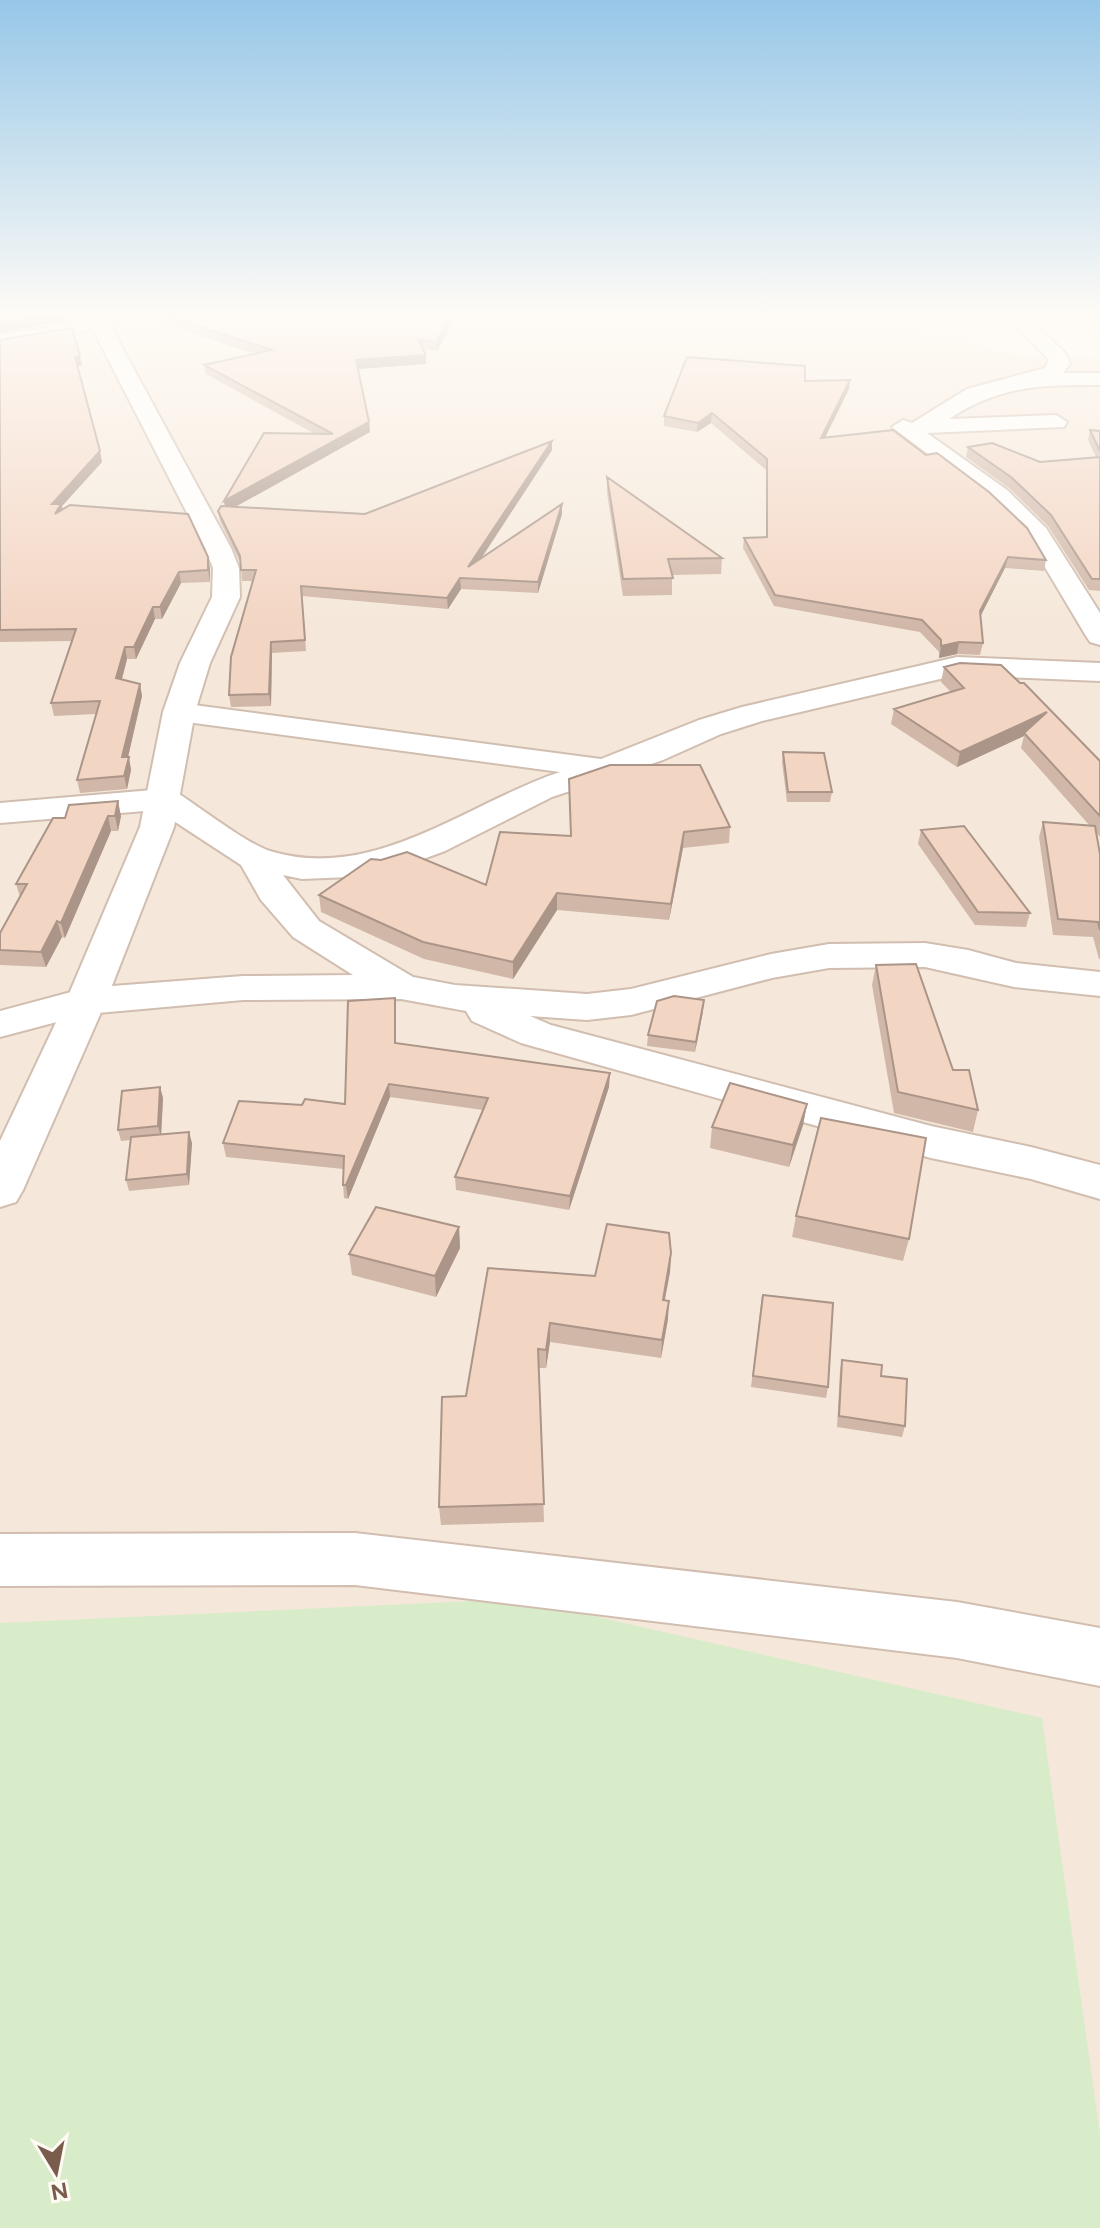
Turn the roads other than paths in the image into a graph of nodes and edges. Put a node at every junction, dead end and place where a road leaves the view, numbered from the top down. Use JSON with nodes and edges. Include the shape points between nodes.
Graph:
{"nodes":[{"id":1,"x":153,"y":420,"type":"edge"},
{"id":2,"x":932,"y":420,"type":"edge"},
{"id":3,"x":1056,"y":422,"type":"dead end"},
{"id":4,"x":921,"y":427,"type":"junction"},
{"id":5,"x":1100,"y":636,"type":"edge"},
{"id":6,"x":1100,"y":672,"type":"edge"},
{"id":7,"x":179,"y":712,"type":"junction"},
{"id":8,"x":602,"y":768,"type":"junction"},
{"id":9,"x":164,"y":799,"type":"junction"},
{"id":10,"x":0,"y":813,"type":"edge"},
{"id":11,"x":256,"y":859,"type":"junction"},
{"id":12,"x":1100,"y":984,"type":"edge"},
{"id":13,"x":401,"y":987,"type":"junction"},
{"id":14,"x":455,"y":998,"type":"junction"},
{"id":15,"x":86,"y":1001,"type":"junction"},
{"id":16,"x":0,"y":1024,"type":"edge"},
{"id":17,"x":1100,"y":1182,"type":"edge"},
{"id":18,"x":0,"y":1190,"type":"edge"},
{"id":19,"x":0,"y":1560,"type":"edge"},
{"id":20,"x":1100,"y":1657,"type":"edge"}],
"edges":[{"from":1,"to":7,"type":"street","via":[[226,568],[226,597]]},
{"from":2,"to":4,"type":"street"},
{"from":3,"to":4,"type":"street"},
{"from":4,"to":5,"type":"street","via":[[903,427],[998,495],[1037,533]]},
{"from":6,"to":8,"type":"street","via":[[957,666],[930,670],[725,723]]},
{"from":7,"to":8,"type":"street"},
{"from":7,"to":9,"type":"street"},
{"from":8,"to":11,"type":"street","via":[[540,790],[394,857],[302,868]]},
{"from":9,"to":10,"type":"street"},
{"from":9,"to":11,"type":"street"},
{"from":9,"to":15,"type":"street"},
{"from":11,"to":13,"type":"street","via":[[274,892],[306,929]]},
{"from":12,"to":14,"type":"street","via":[[1014,975],[925,955],[829,956],[631,1002],[587,1007]]},
{"from":13,"to":14,"type":"street"},
{"from":13,"to":15,"type":"street","via":[[243,988]]},
{"from":14,"to":17,"type":"street","via":[[536,1034],[931,1142]]},
{"from":15,"to":16,"type":"street"},
{"from":15,"to":18,"type":"street"},
{"from":19,"to":20,"type":"street","via":[[355,1559],[957,1630]]}]}
